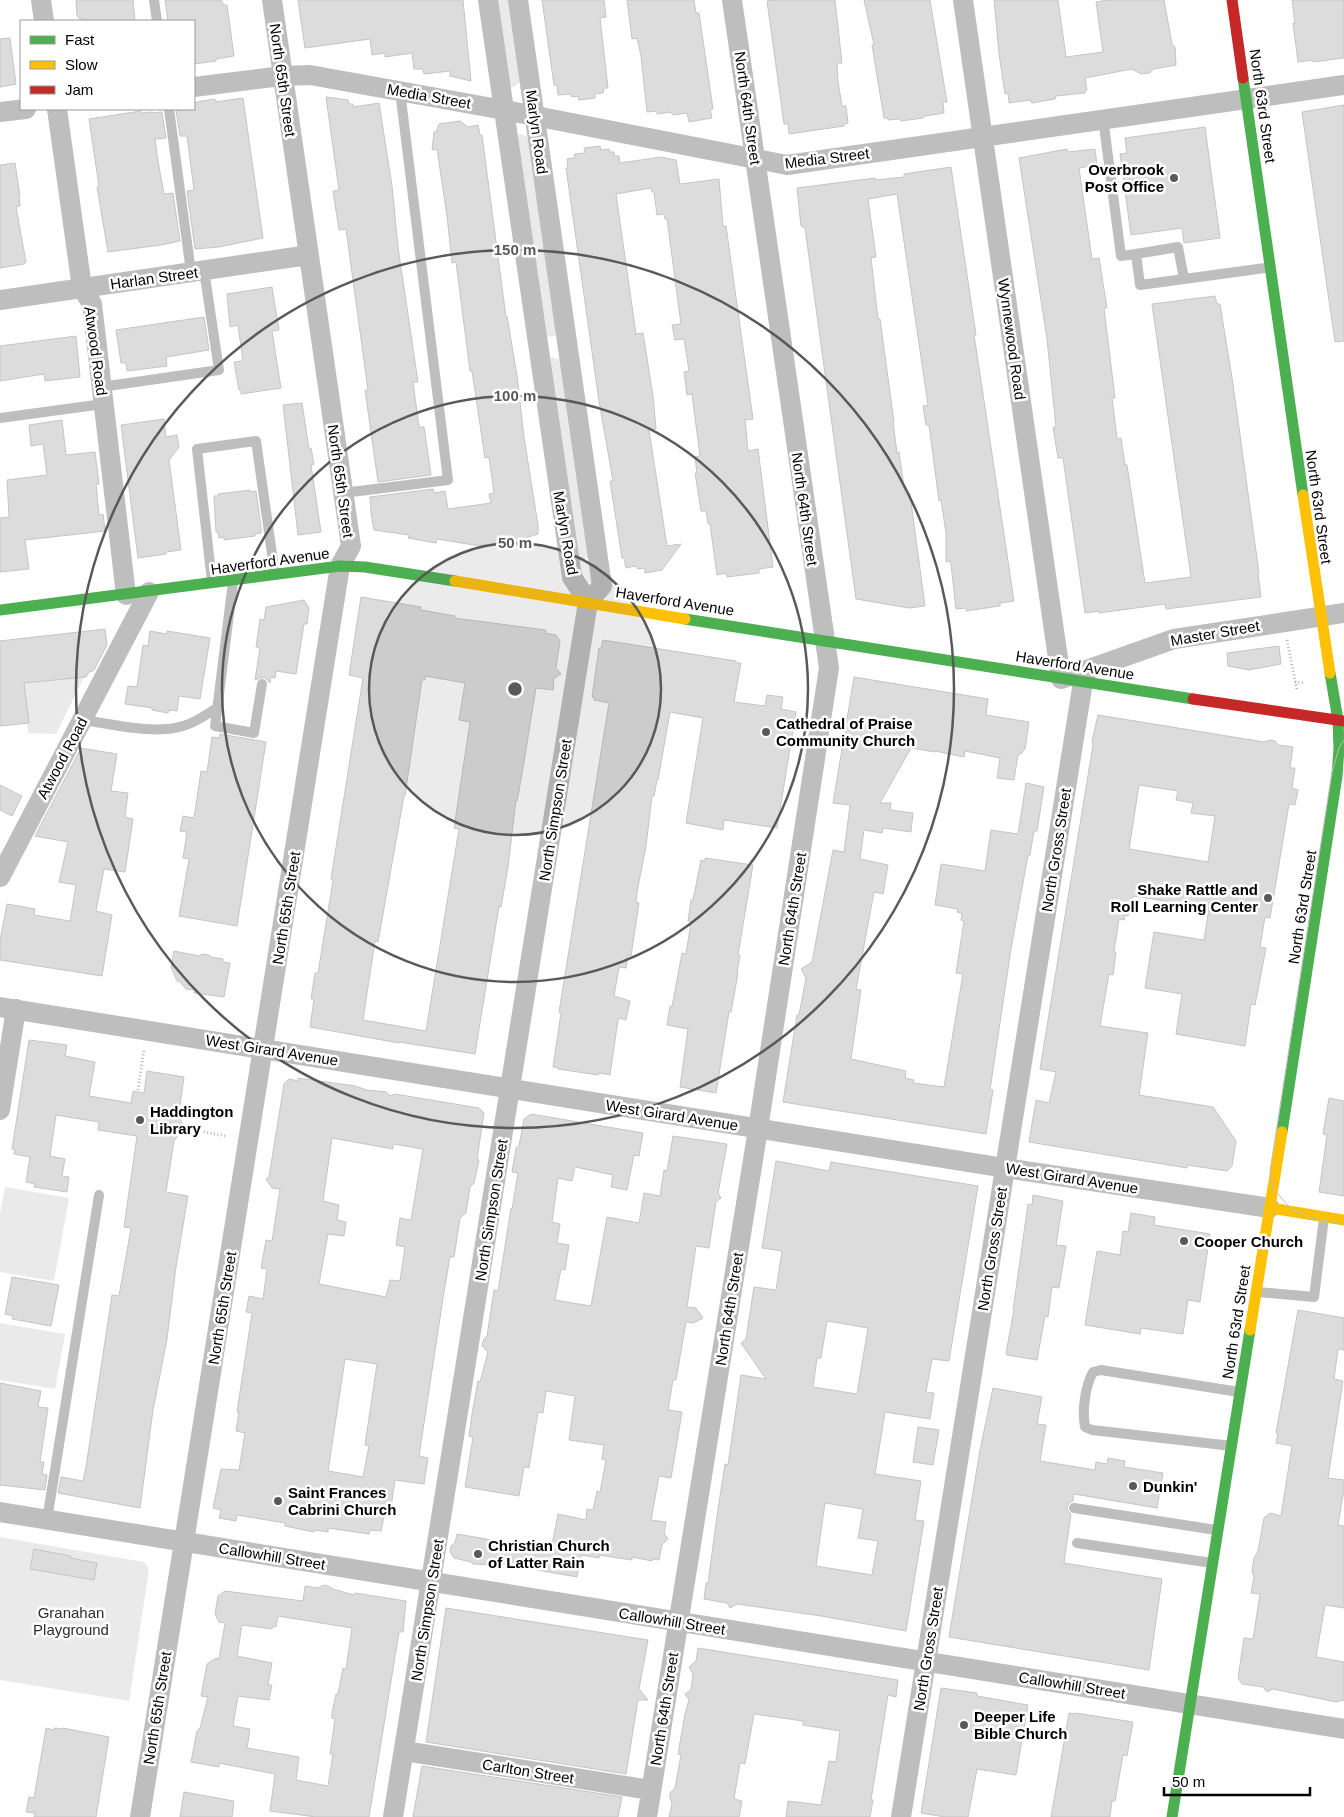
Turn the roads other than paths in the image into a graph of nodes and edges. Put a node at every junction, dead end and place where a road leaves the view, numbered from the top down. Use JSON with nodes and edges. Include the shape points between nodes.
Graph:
{"nodes":[{"id":1,"x":41,"y":0,"type":"edge"},
{"id":2,"x":154,"y":0,"type":"edge"},
{"id":3,"x":272,"y":0,"type":"edge"},
{"id":4,"x":488,"y":0,"type":"edge"},
{"id":5,"x":518,"y":0,"type":"edge"},
{"id":6,"x":732,"y":0,"type":"edge"},
{"id":7,"x":963,"y":0,"type":"edge"},
{"id":8,"x":1232,"y":0,"type":"edge"},
{"id":9,"x":44,"y":20,"type":"edge"},
{"id":10,"x":157,"y":20,"type":"edge"},
{"id":11,"x":282,"y":76,"type":"junction"},
{"id":12,"x":1344,"y":84,"type":"edge"},
{"id":13,"x":195,"y":87,"type":"edge"},
{"id":14,"x":400,"y":91,"type":"junction"},
{"id":15,"x":1247,"y":98,"type":"junction"},
{"id":16,"x":20,"y":110,"type":"edge"},
{"id":17,"x":57,"y":110,"type":"edge"},
{"id":18,"x":169,"y":110,"type":"edge"},
{"id":19,"x":504,"y":110,"type":"junction"},
{"id":20,"x":0,"y":112,"type":"edge"},
{"id":21,"x":535,"y":117,"type":"junction"},
{"id":22,"x":1104,"y":118,"type":"junction"},
{"id":23,"x":983,"y":136,"type":"junction"},
{"id":24,"x":755,"y":159,"type":"junction"},
{"id":25,"x":1136,"y":254,"type":"junction"},
{"id":26,"x":309,"y":255,"type":"junction"},
{"id":27,"x":1271,"y":267,"type":"junction"},
{"id":28,"x":198,"y":272,"type":"junction"},
{"id":29,"x":1184,"y":279,"type":"junction"},
{"id":30,"x":82,"y":288,"type":"junction"},
{"id":31,"x":0,"y":300,"type":"edge"},
{"id":32,"x":568,"y":344,"type":"junction"},
{"id":33,"x":538,"y":348,"type":"junction"},
{"id":34,"x":102,"y":395,"type":"junction"},
{"id":35,"x":0,"y":418,"type":"edge"},
{"id":36,"x":343,"y":493,"type":"junction"},
{"id":37,"x":340,"y":566,"type":"junction"},
{"id":38,"x":275,"y":575,"type":"junction"},
{"id":39,"x":233,"y":581,"type":"junction"},
{"id":40,"x":212,"y":583,"type":"junction"},
{"id":41,"x":149,"y":592,"type":"junction"},
{"id":42,"x":126,"y":595,"type":"junction"},
{"id":43,"x":588,"y":602,"type":"junction"},
{"id":44,"x":0,"y":610,"type":"edge"},
{"id":45,"x":1344,"y":613,"type":"edge"},
{"id":46,"x":1320,"y":616,"type":"junction"},
{"id":47,"x":824,"y":641,"type":"junction"},
{"id":48,"x":1061,"y":679,"type":"junction"},
{"id":49,"x":1083,"y":682,"type":"junction"},
{"id":50,"x":262,"y":684,"type":"dead end"},
{"id":51,"x":217,"y":708,"type":"junction"},
{"id":52,"x":82,"y":720,"type":"junction"},
{"id":53,"x":1341,"y":721,"type":"edge"},
{"id":54,"x":9,"y":844,"type":"edge"},
{"id":55,"x":0,"y":877,"type":"edge"},
{"id":56,"x":8,"y":1008,"type":"edge"},
{"id":57,"x":264,"y":1048,"type":"junction"},
{"id":58,"x":510,"y":1089,"type":"junction"},
{"id":59,"x":0,"y":1110,"type":"edge"},
{"id":60,"x":758,"y":1129,"type":"junction"},
{"id":61,"x":1005,"y":1168,"type":"junction"},
{"id":62,"x":99,"y":1195,"type":"dead end"},
{"id":63,"x":1270,"y":1208,"type":"junction"},
{"id":64,"x":1324,"y":1217,"type":"junction"},
{"id":65,"x":1344,"y":1220,"type":"edge"},
{"id":66,"x":1256,"y":1292,"type":"junction"},
{"id":67,"x":1240,"y":1392,"type":"junction"},
{"id":68,"x":1232,"y":1446,"type":"junction"},
{"id":69,"x":1074,"y":1508,"type":"dead end"},
{"id":70,"x":0,"y":1512,"type":"edge"},
{"id":71,"x":47,"y":1520,"type":"junction"},
{"id":72,"x":1218,"y":1530,"type":"junction"},
{"id":73,"x":184,"y":1542,"type":"junction"},
{"id":74,"x":1077,"y":1543,"type":"dead end"},
{"id":75,"x":1213,"y":1563,"type":"junction"},
{"id":76,"x":431,"y":1582,"type":"junction"},
{"id":77,"x":679,"y":1622,"type":"junction"},
{"id":78,"x":926,"y":1662,"type":"junction"},
{"id":79,"x":1190,"y":1704,"type":"junction"},
{"id":80,"x":1344,"y":1729,"type":"edge"},
{"id":81,"x":404,"y":1751,"type":"junction"},
{"id":82,"x":651,"y":1790,"type":"junction"},
{"id":83,"x":140,"y":1817,"type":"edge"},
{"id":84,"x":394,"y":1817,"type":"edge"},
{"id":85,"x":647,"y":1817,"type":"edge"},
{"id":86,"x":901,"y":1817,"type":"edge"},
{"id":87,"x":1172,"y":1817,"type":"edge"}],
"edges":[{"from":1,"to":9,"type":"street"},
{"from":2,"to":10,"type":"lane"},
{"from":3,"to":11,"type":"street","name":"North 65th Street"},
{"from":4,"to":19,"type":"street","name":"Marlyn Road"},
{"from":5,"to":21,"type":"street","name":"Marlyn Road"},
{"from":6,"to":24,"type":"street","name":"North 64th Street"},
{"from":7,"to":23,"type":"street","name":"Wynnewood Road"},
{"from":8,"to":15,"type":"main road","name":"North 63rd Street"},
{"from":11,"to":13,"type":"street","name":"Media Street"},
{"from":11,"to":14,"type":"street","name":"Media Street","via":[[310,75]]},
{"from":11,"to":26,"type":"street","name":"North 65th Street"},
{"from":12,"to":15,"type":"street","name":"Media Street"},
{"from":14,"to":19,"type":"street","name":"Media Street"},
{"from":14,"to":36,"type":"lane","via":[[448,480]]},
{"from":15,"to":22,"type":"street","name":"Media Street"},
{"from":15,"to":27,"type":"main road","name":"North 63rd Street"},
{"from":16,"to":20,"type":"street"},
{"from":17,"to":30,"type":"street","name":"Atwood Road"},
{"from":18,"to":28,"type":"lane"},
{"from":19,"to":21,"type":"street","name":"Media Street"},
{"from":19,"to":33,"type":"street","name":"Marlyn Road"},
{"from":21,"to":24,"type":"street","name":"Media Street"},
{"from":21,"to":32,"type":"street","name":"Marlyn Road"},
{"from":22,"to":23,"type":"street","name":"Media Street"},
{"from":22,"to":25,"type":"lane","via":[[1121,256]]},
{"from":23,"to":24,"type":"street","name":"Media Street","via":[[787,166]]},
{"from":23,"to":48,"type":"street","name":"Wynnewood Road"},
{"from":24,"to":47,"type":"street","name":"North 64th Street"},
{"from":25,"to":29,"type":"lane","via":[[1178,247]]},
{"from":25,"to":29,"type":"lane","via":[[1140,285]]},
{"from":26,"to":28,"type":"street","name":"Harlan Street"},
{"from":26,"to":36,"type":"street","name":"North 65th Street"},
{"from":27,"to":29,"type":"lane"},
{"from":27,"to":46,"type":"main road","name":"North 63rd Street"},
{"from":28,"to":30,"type":"street","name":"Harlan Street"},
{"from":28,"to":34,"type":"lane","via":[[218,370]]},
{"from":30,"to":31,"type":"street","name":"Harlan Street"},
{"from":30,"to":34,"type":"street","name":"Atwood Road","via":[[92,304]]},
{"from":32,"to":33,"type":"street"},
{"from":32,"to":43,"type":"street","name":"Marlyn Road","via":[[602,586]]},
{"from":33,"to":43,"type":"street","name":"Marlyn Road","via":[[572,577]]},
{"from":34,"to":35,"type":"lane"},
{"from":34,"to":42,"type":"street","name":"Atwood Road"},
{"from":36,"to":37,"type":"street","name":"North 65th Street","via":[[351,546]]},
{"from":37,"to":38,"type":"main road","name":"Haverford Avenue"},
{"from":37,"to":43,"type":"main road","name":"Haverford Avenue","via":[[365,567]]},
{"from":37,"to":57,"type":"street","name":"North 65th Street"},
{"from":38,"to":39,"type":"main road","name":"Haverford Avenue"},
{"from":38,"to":40,"type":"lane","via":[[256,441],[198,449]]},
{"from":39,"to":40,"type":"main road","name":"Haverford Avenue"},
{"from":39,"to":51,"type":"lane"},
{"from":40,"to":41,"type":"main road","name":"Haverford Avenue"},
{"from":41,"to":42,"type":"main road","name":"Haverford Avenue"},
{"from":41,"to":52,"type":"street","name":"Atwood Road"},
{"from":42,"to":44,"type":"main road","name":"Haverford Avenue"},
{"from":43,"to":47,"type":"main road","name":"Haverford Avenue"},
{"from":43,"to":58,"type":"street","name":"North Simpson Street"},
{"from":45,"to":46,"type":"street","name":"Master Street"},
{"from":46,"to":48,"type":"street","name":"Master Street","via":[[1174,639]]},
{"from":46,"to":53,"type":"main road","name":"North 63rd Street"},
{"from":47,"to":48,"type":"main road","name":"Haverford Avenue"},
{"from":47,"to":60,"type":"street","name":"North 64th Street","via":[[830,668]]},
{"from":48,"to":49,"type":"main road","name":"Haverford Avenue"},
{"from":49,"to":53,"type":"main road","name":"Haverford Avenue"},
{"from":49,"to":61,"type":"street","name":"North Gross Street"},
{"from":50,"to":51,"type":"lane","via":[[254,733],[215,726]]},
{"from":51,"to":52,"type":"lane","via":[[186,726],[170,729],[154,730]]},
{"from":52,"to":54,"type":"street","name":"Atwood Road"},
{"from":53,"to":63,"type":"main road","name":"North 63rd Street","via":[[1337,776]]},
{"from":54,"to":55,"type":"street","name":"Atwood Road"},
{"from":56,"to":57,"type":"street","name":"West Girard Avenue"},
{"from":56,"to":59,"type":"street"},
{"from":57,"to":58,"type":"street","name":"West Girard Avenue"},
{"from":57,"to":73,"type":"street","name":"North 65th Street"},
{"from":58,"to":60,"type":"street","name":"West Girard Avenue"},
{"from":58,"to":76,"type":"street","name":"North Simpson Street"},
{"from":60,"to":61,"type":"street","name":"West Girard Avenue"},
{"from":60,"to":77,"type":"street","name":"North 64th Street"},
{"from":61,"to":63,"type":"street","name":"West Girard Avenue"},
{"from":61,"to":78,"type":"street","name":"North Gross Street"},
{"from":62,"to":71,"type":"lane"},
{"from":63,"to":64,"type":"main road","name":"West Girard Avenue"},
{"from":63,"to":66,"type":"main road","name":"North 63rd Street"},
{"from":64,"to":65,"type":"main road","name":"West Girard Avenue"},
{"from":64,"to":66,"type":"lane","via":[[1314,1298]]},
{"from":66,"to":67,"type":"main road","name":"North 63rd Street"},
{"from":67,"to":68,"type":"main road","name":"North 63rd Street"},
{"from":67,"to":68,"type":"lane","via":[[1101,1370],[1093,1372],[1088,1381],[1084,1418],[1085,1426],[1092,1430]]},
{"from":68,"to":72,"type":"main road","name":"North 63rd Street"},
{"from":69,"to":72,"type":"lane"},
{"from":70,"to":71,"type":"street","name":"Callowhill Street"},
{"from":71,"to":73,"type":"street","name":"Callowhill Street"},
{"from":72,"to":75,"type":"main road","name":"North 63rd Street"},
{"from":73,"to":76,"type":"street","name":"Callowhill Street"},
{"from":73,"to":83,"type":"street","name":"North 65th Street"},
{"from":74,"to":75,"type":"lane"},
{"from":75,"to":79,"type":"main road","name":"North 63rd Street"},
{"from":76,"to":77,"type":"street","name":"Callowhill Street"},
{"from":76,"to":81,"type":"street","name":"North Simpson Street"},
{"from":77,"to":78,"type":"street","name":"Callowhill Street"},
{"from":77,"to":82,"type":"street","name":"North 64th Street"},
{"from":78,"to":79,"type":"street","name":"Callowhill Street"},
{"from":78,"to":86,"type":"street","name":"North Gross Street"},
{"from":79,"to":80,"type":"street","name":"Callowhill Street"},
{"from":79,"to":87,"type":"main road","name":"North 63rd Street"},
{"from":81,"to":82,"type":"street","name":"Carlton Street"},
{"from":81,"to":84,"type":"street","name":"North Simpson Street"},
{"from":82,"to":85,"type":"street","name":"North 64th Street"}]}
